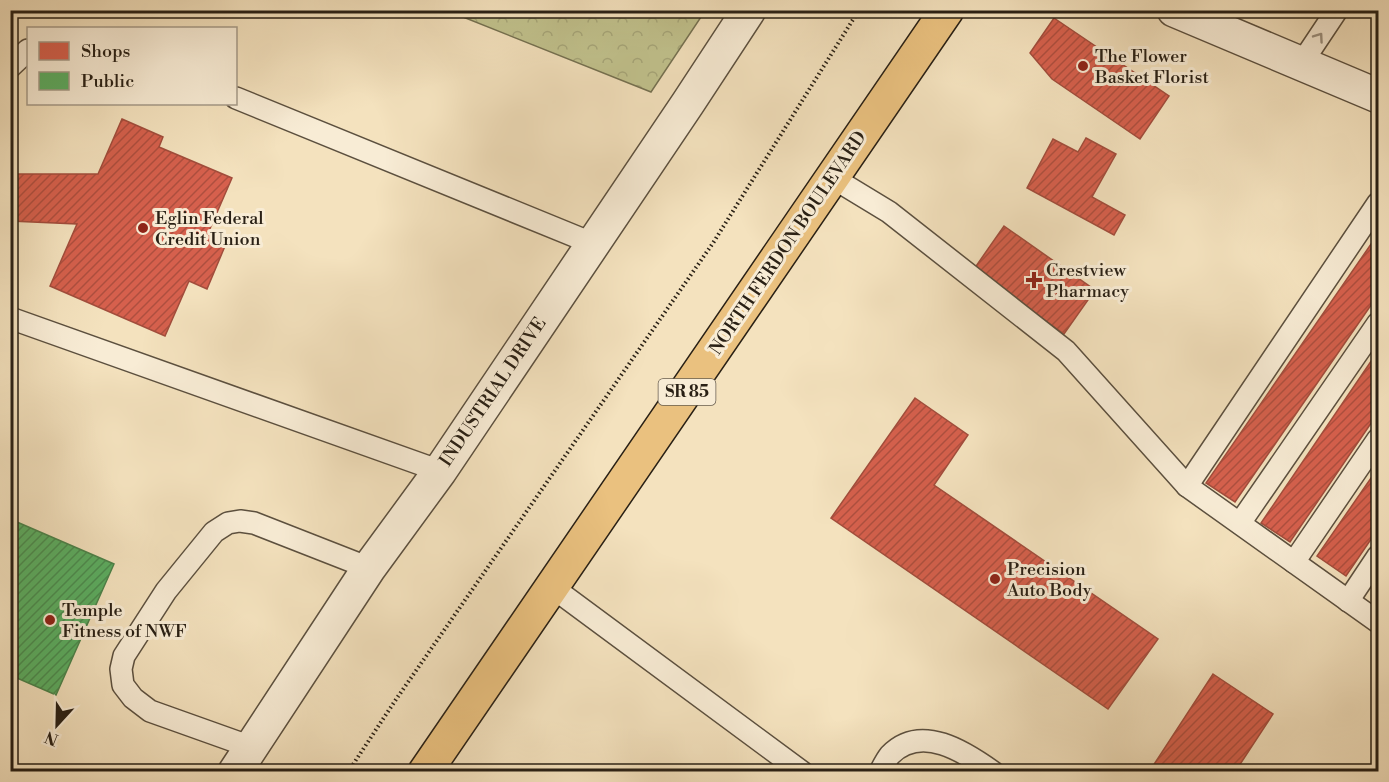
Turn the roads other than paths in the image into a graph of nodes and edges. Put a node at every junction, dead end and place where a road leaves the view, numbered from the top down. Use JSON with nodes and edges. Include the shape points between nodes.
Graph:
{"nodes":[{"id":1,"x":749,"y":10,"type":"edge"},
{"id":2,"x":947,"y":10,"type":"edge"},
{"id":3,"x":1174,"y":10,"type":"edge"},
{"id":4,"x":1337,"y":10,"type":"edge"},
{"id":5,"x":27,"y":51,"type":"edge"},
{"id":6,"x":1301,"y":64,"type":"junction"},
{"id":7,"x":10,"y":67,"type":"edge"},
{"id":8,"x":1378,"y":96,"type":"edge"},
{"id":9,"x":237,"y":98,"type":"edge"},
{"id":10,"x":833,"y":178,"type":"junction"},
{"id":11,"x":1378,"y":203,"type":"edge"},
{"id":12,"x":594,"y":244,"type":"junction"},
{"id":13,"x":10,"y":318,"type":"edge"},
{"id":14,"x":1378,"y":323,"type":"edge"},
{"id":15,"x":1378,"y":440,"type":"edge"},
{"id":16,"x":440,"y":471,"type":"junction"},
{"id":17,"x":1187,"y":486,"type":"junction"},
{"id":18,"x":1240,"y":524,"type":"junction"},
{"id":19,"x":1378,"y":556,"type":"edge"},
{"id":20,"x":1294,"y":562,"type":"junction"},
{"id":21,"x":369,"y":568,"type":"junction"},
{"id":22,"x":552,"y":587,"type":"junction"},
{"id":23,"x":1348,"y":601,"type":"junction"},
{"id":24,"x":1378,"y":622,"type":"edge"},
{"id":25,"x":243,"y":759,"type":"edge"},
{"id":26,"x":425,"y":771,"type":"edge"},
{"id":27,"x":802,"y":771,"type":"edge"},
{"id":28,"x":880,"y":771,"type":"edge"},
{"id":29,"x":993,"y":771,"type":"edge"}],
"edges":[{"from":1,"to":12,"type":"street","name":"INDUSTRIAL DRIVE"},
{"from":2,"to":10,"type":"main road","name":"NORTH FERDON BOULEVARD","number":"SR 85"},
{"from":3,"to":6,"type":"street"},
{"from":6,"to":4,"type":"lane","one_way":true},
{"from":5,"to":7,"type":"lane"},
{"from":6,"to":8,"type":"street"},
{"from":9,"to":12,"type":"lane"},
{"from":10,"to":17,"type":"lane","via":[[889,212],[1066,351]]},
{"from":10,"to":22,"type":"main road","name":"NORTH FERDON BOULEVARD","number":"SR 85"},
{"from":11,"to":17,"type":"lane"},
{"from":12,"to":16,"type":"street","name":"INDUSTRIAL DRIVE"},
{"from":13,"to":16,"type":"lane"},
{"from":14,"to":18,"type":"lane"},
{"from":15,"to":20,"type":"lane"},
{"from":16,"to":21,"type":"street","name":"INDUSTRIAL DRIVE"},
{"from":17,"to":18,"type":"lane"},
{"from":18,"to":20,"type":"lane"},
{"from":19,"to":23,"type":"lane"},
{"from":20,"to":23,"type":"lane"},
{"from":21,"to":25,"type":"street","name":"INDUSTRIAL DRIVE"},
{"from":21,"to":25,"type":"lane","via":[[240,521],[214,532],[166,591],[124,656],[123,685],[150,711]]},
{"from":22,"to":26,"type":"main road","name":"NORTH FERDON BOULEVARD","number":"SR 85"},
{"from":22,"to":27,"type":"lane"},
{"from":23,"to":24,"type":"lane"},
{"from":28,"to":29,"type":"lane","via":[[890,755],[912,741],[940,742],[969,754]]}]}
